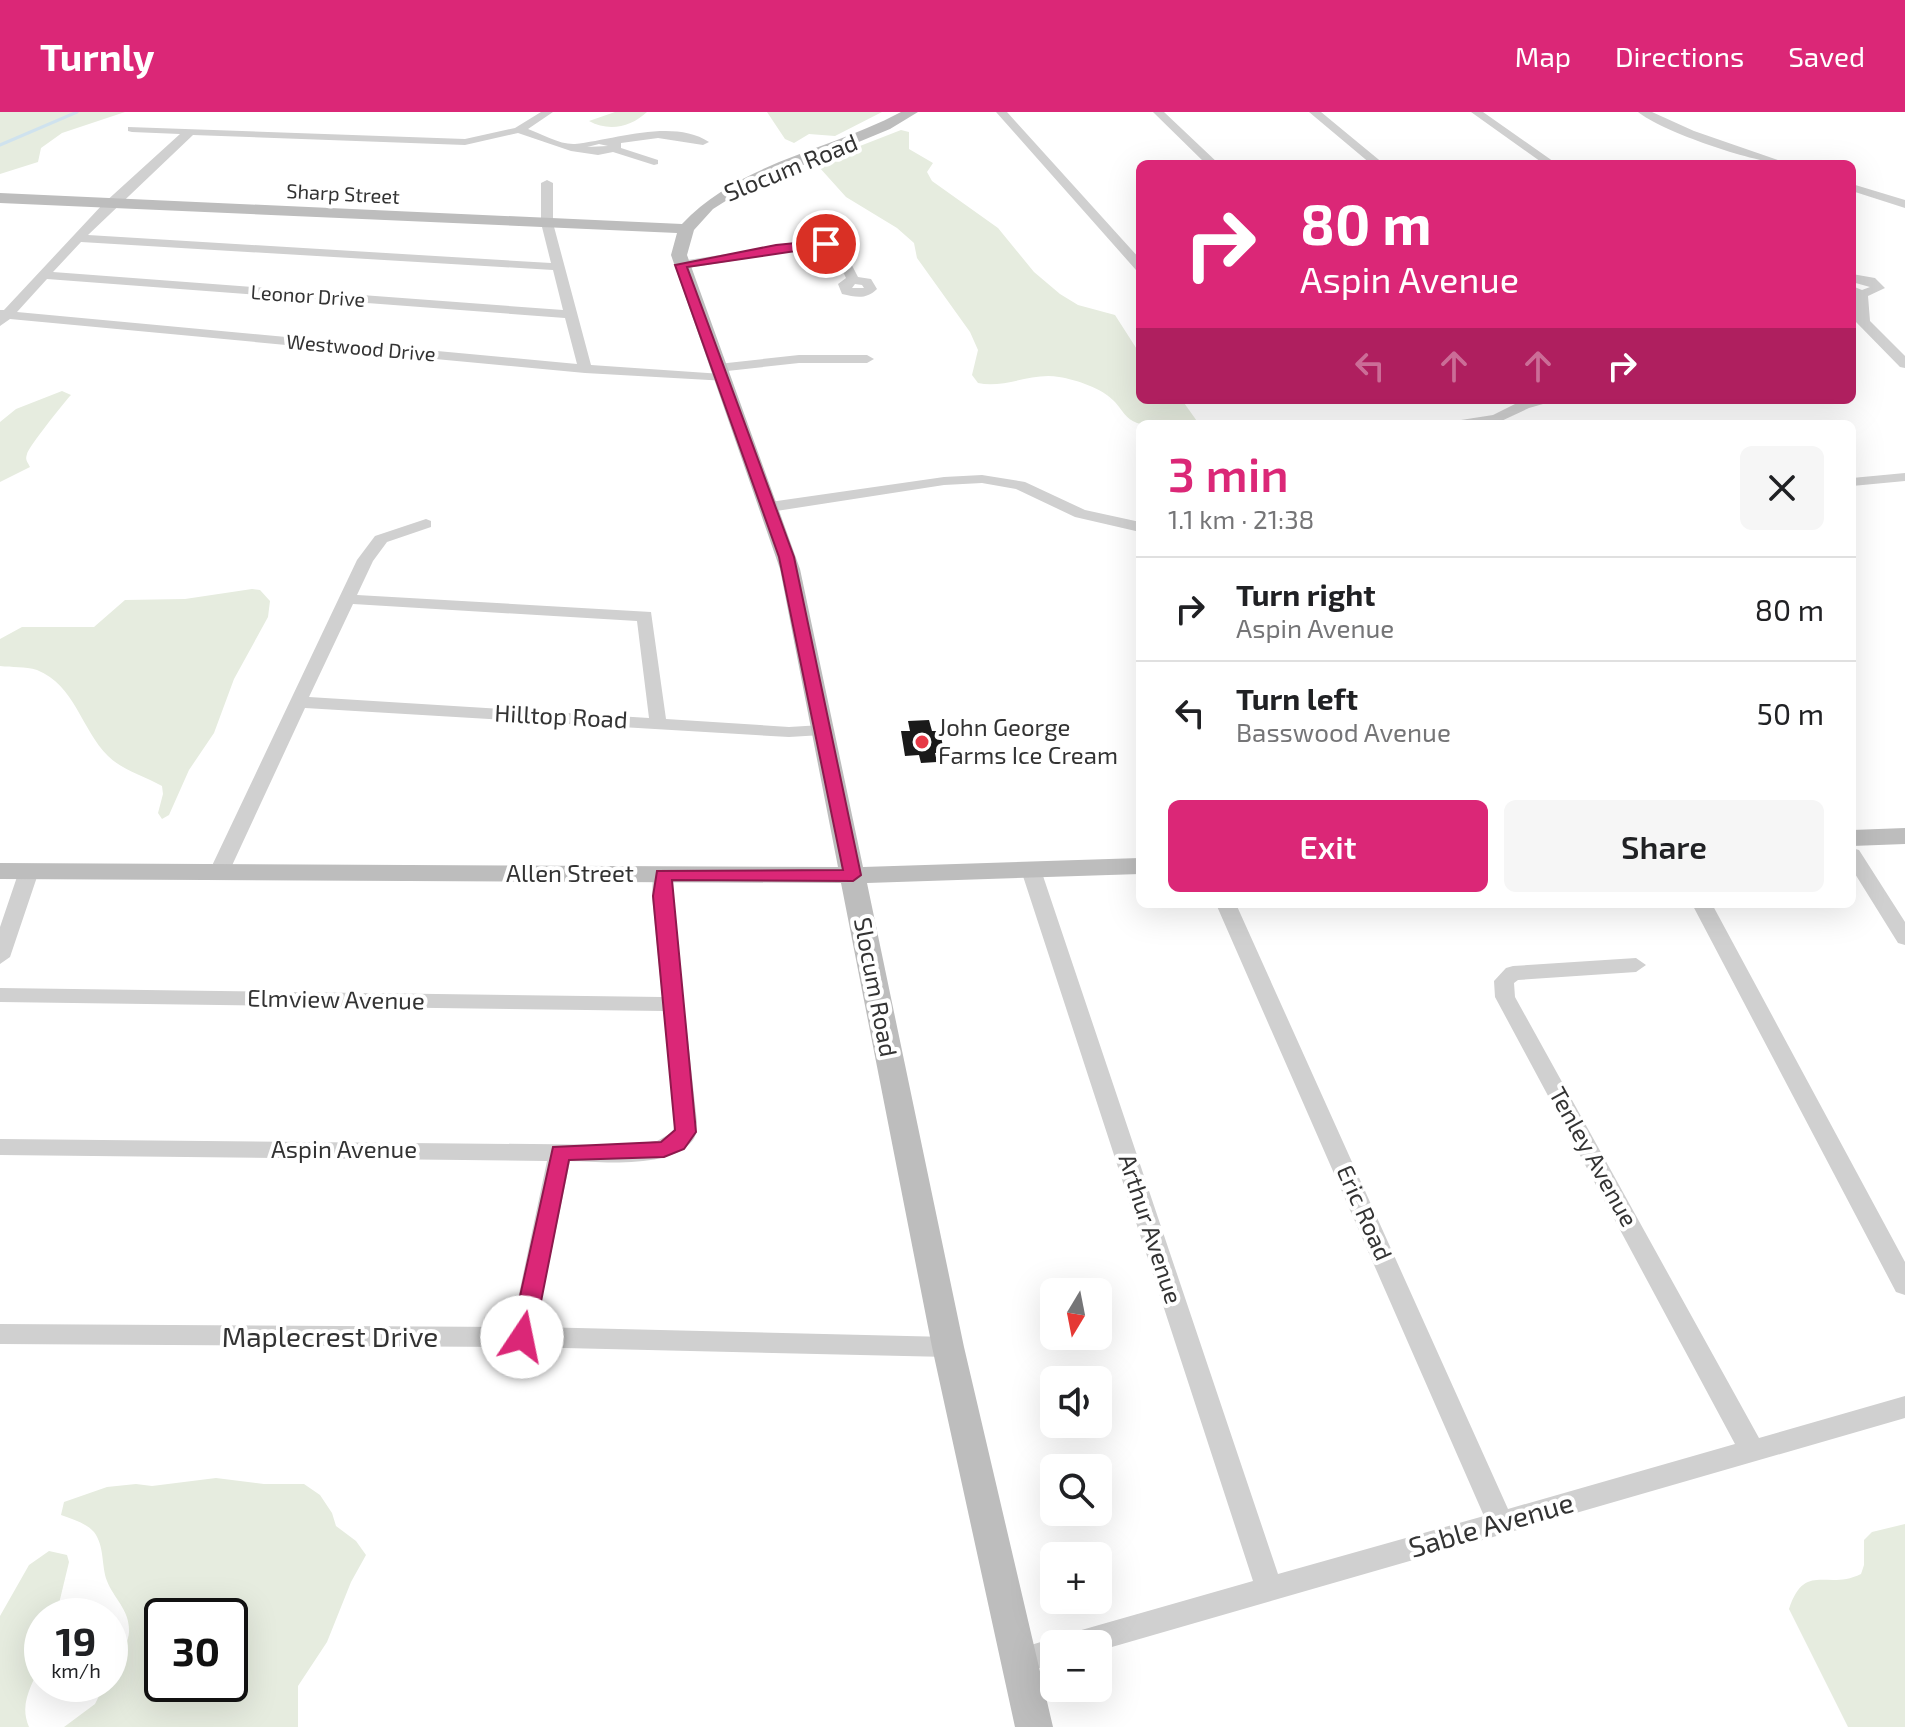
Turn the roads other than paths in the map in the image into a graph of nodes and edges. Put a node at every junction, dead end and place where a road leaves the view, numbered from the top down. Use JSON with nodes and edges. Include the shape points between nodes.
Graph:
{"nodes":[{"id":1,"x":548,"y":112,"type":"edge"},
{"id":2,"x":911,"y":112,"type":"edge"},
{"id":3,"x":1001,"y":112,"type":"edge"},
{"id":4,"x":1158,"y":112,"type":"edge"},
{"id":5,"x":1314,"y":112,"type":"edge"},
{"id":6,"x":1476,"y":112,"type":"edge"},
{"id":7,"x":1643,"y":112,"type":"edge"},
{"id":8,"x":132,"y":129,"type":"dead end"},
{"id":9,"x":519,"y":130,"type":"junction"},
{"id":10,"x":189,"y":132,"type":"junction"},
{"id":11,"x":703,"y":142,"type":"dead end"},
{"id":12,"x":613,"y":145,"type":"junction"},
{"id":13,"x":1209,"y":160,"type":"edge"},
{"id":14,"x":1373,"y":160,"type":"edge"},
{"id":15,"x":1545,"y":160,"type":"edge"},
{"id":16,"x":1771,"y":160,"type":"edge"},
{"id":17,"x":654,"y":162,"type":"dead end"},
{"id":18,"x":547,"y":183,"type":"dead end"},
{"id":19,"x":1856,"y":188,"type":"edge"},
{"id":20,"x":0,"y":198,"type":"edge"},
{"id":21,"x":110,"y":203,"type":"junction"},
{"id":22,"x":1905,"y":204,"type":"edge"},
{"id":23,"x":547,"y":223,"type":"junction"},
{"id":24,"x":685,"y":229,"type":"junction"},
{"id":25,"x":78,"y":238,"type":"junction"},
{"id":26,"x":1134,"y":252,"type":"edge"},
{"id":27,"x":681,"y":265,"type":"junction"},
{"id":28,"x":558,"y":267,"type":"junction"},
{"id":29,"x":44,"y":275,"type":"junction"},
{"id":30,"x":1856,"y":279,"type":"edge"},
{"id":31,"x":853,"y":280,"type":"dead end"},
{"id":32,"x":1857,"y":292,"type":"edge"},
{"id":33,"x":572,"y":315,"type":"junction"},
{"id":34,"x":2,"y":317,"type":"edge"},
{"id":35,"x":867,"y":359,"type":"dead end"},
{"id":36,"x":1905,"y":364,"type":"edge"},
{"id":37,"x":585,"y":369,"type":"junction"},
{"id":38,"x":720,"y":373,"type":"junction"},
{"id":39,"x":1519,"y":404,"type":"edge"},
{"id":40,"x":1490,"y":420,"type":"edge"},
{"id":41,"x":1905,"y":477,"type":"edge"},
{"id":42,"x":1856,"y":482,"type":"edge"},
{"id":43,"x":770,"y":507,"type":"junction"},
{"id":44,"x":426,"y":524,"type":"dead end"},
{"id":45,"x":1136,"y":526,"type":"edge"},
{"id":46,"x":347,"y":599,"type":"junction"},
{"id":47,"x":299,"y":702,"type":"junction"},
{"id":48,"x":658,"y":723,"type":"junction"},
{"id":49,"x":822,"y":730,"type":"junction"},
{"id":50,"x":1905,"y":836,"type":"edge"},
{"id":51,"x":1856,"y":838,"type":"edge"},
{"id":52,"x":1856,"y":860,"type":"edge"},
{"id":53,"x":1136,"y":866,"type":"edge"},
{"id":54,"x":1031,"y":870,"type":"junction"},
{"id":55,"x":0,"y":871,"type":"edge"},
{"id":56,"x":29,"y":871,"type":"junction"},
{"id":57,"x":219,"y":872,"type":"junction"},
{"id":58,"x":663,"y":875,"type":"junction"},
{"id":59,"x":853,"y":875,"type":"junction"},
{"id":60,"x":1228,"y":908,"type":"edge"},
{"id":61,"x":1704,"y":908,"type":"edge"},
{"id":62,"x":1905,"y":938,"type":"edge"},
{"id":63,"x":0,"y":957,"type":"edge"},
{"id":64,"x":1636,"y":965,"type":"dead end"},
{"id":65,"x":0,"y":995,"type":"edge"},
{"id":66,"x":673,"y":1004,"type":"junction"},
{"id":67,"x":0,"y":1147,"type":"edge"},
{"id":68,"x":560,"y":1153,"type":"junction"},
{"id":69,"x":1905,"y":1285,"type":"edge"},
{"id":70,"x":0,"y":1334,"type":"edge"},
{"id":71,"x":522,"y":1337,"type":"junction"},
{"id":72,"x":948,"y":1347,"type":"junction"},
{"id":73,"x":1905,"y":1407,"type":"edge"},
{"id":74,"x":1752,"y":1450,"type":"junction"},
{"id":75,"x":1501,"y":1523,"type":"junction"},
{"id":76,"x":1269,"y":1588,"type":"junction"},
{"id":77,"x":1112,"y":1634,"type":"edge"},
{"id":78,"x":1040,"y":1655,"type":"edge"},
{"id":79,"x":1018,"y":1661,"type":"junction"},
{"id":80,"x":1034,"y":1727,"type":"edge"}],
"edges":[{"from":1,"to":9,"type":"street"},
{"from":2,"to":24,"type":"main road","name":"Slocum Road","via":[[861,138],[737,186],[707,205]]},
{"from":3,"to":26,"type":"street"},
{"from":4,"to":13,"type":"street"},
{"from":5,"to":14,"type":"street"},
{"from":6,"to":15,"type":"street"},
{"from":7,"to":16,"type":"street"},
{"from":8,"to":10,"type":"street"},
{"from":9,"to":10,"type":"street","via":[[446,142]]},
{"from":9,"to":12,"type":"street","via":[[596,153]]},
{"from":10,"to":21,"type":"street"},
{"from":11,"to":12,"type":"street","via":[[653,135]]},
{"from":12,"to":17,"type":"street"},
{"from":18,"to":23,"type":"street"},
{"from":19,"to":22,"type":"street"},
{"from":20,"to":21,"type":"main road","name":"Sharp Street"},
{"from":21,"to":23,"type":"main road","name":"Sharp Street"},
{"from":21,"to":25,"type":"street"},
{"from":23,"to":24,"type":"main road","name":"Sharp Street"},
{"from":23,"to":28,"type":"street"},
{"from":24,"to":27,"type":"main road","name":"Slocum Road","via":[[679,246]]},
{"from":25,"to":28,"type":"street"},
{"from":25,"to":29,"type":"street"},
{"from":27,"to":31,"type":"street","via":[[830,244]]},
{"from":27,"to":38,"type":"main road","name":"Slocum Road"},
{"from":28,"to":33,"type":"street"},
{"from":29,"to":33,"type":"street","name":"Leonor Drive"},
{"from":29,"to":34,"type":"street"},
{"from":30,"to":32,"type":"street","via":[[1879,286],[1876,291]]},
{"from":32,"to":36,"type":"street","via":[[1863,322]]},
{"from":33,"to":37,"type":"street"},
{"from":34,"to":37,"type":"street","name":"Westwood Drive"},
{"from":35,"to":38,"type":"street","name":"Westwood Drive","via":[[799,359]]},
{"from":37,"to":38,"type":"street","name":"Westwood Drive"},
{"from":38,"to":43,"type":"main road","name":"Slocum Road"},
{"from":39,"to":40,"type":"street"},
{"from":41,"to":42,"type":"street"},
{"from":43,"to":45,"type":"street","via":[[982,479],[1020,485],[1080,514]]},
{"from":43,"to":49,"type":"main road","name":"Slocum Road","via":[[790,569]]},
{"from":44,"to":46,"type":"street","via":[[381,539]]},
{"from":46,"to":47,"type":"street"},
{"from":46,"to":48,"type":"street","via":[[645,616]]},
{"from":47,"to":48,"type":"street","name":"Hilltop Road"},
{"from":47,"to":57,"type":"street"},
{"from":48,"to":49,"type":"street","name":"Hilltop Road"},
{"from":49,"to":59,"type":"main road","name":"Slocum Road"},
{"from":50,"to":51,"type":"main road"},
{"from":52,"to":62,"type":"street"},
{"from":53,"to":54,"type":"main road","name":"Allen Street"},
{"from":54,"to":59,"type":"main road","name":"Allen Street"},
{"from":54,"to":76,"type":"street","name":"Arthur Avenue"},
{"from":55,"to":56,"type":"main road","name":"Allen Street"},
{"from":56,"to":57,"type":"main road","name":"Allen Street"},
{"from":56,"to":63,"type":"street"},
{"from":57,"to":58,"type":"main road","name":"Allen Street"},
{"from":58,"to":59,"type":"main road","name":"Allen Street"},
{"from":58,"to":66,"type":"street"},
{"from":59,"to":72,"type":"main road","name":"Slocum Road"},
{"from":60,"to":75,"type":"street","name":"Eric Road"},
{"from":61,"to":69,"type":"street"},
{"from":64,"to":74,"type":"street","name":"Tenley Avenue","via":[[1513,973],[1504,981],[1505,997]]},
{"from":65,"to":66,"type":"street","name":"Elmview Avenue"},
{"from":66,"to":68,"type":"street","name":"Aspin Avenue","via":[[684,1137],[673,1146],[644,1152]]},
{"from":67,"to":68,"type":"street","name":"Aspin Avenue"},
{"from":68,"to":71,"type":"street"},
{"from":70,"to":71,"type":"street","name":"Maplecrest Drive"},
{"from":71,"to":72,"type":"street","name":"Maplecrest Drive"},
{"from":72,"to":79,"type":"main road","name":"Slocum Road"},
{"from":73,"to":74,"type":"street","name":"Sable Avenue"},
{"from":74,"to":75,"type":"street","name":"Sable Avenue"},
{"from":75,"to":76,"type":"street","name":"Sable Avenue"},
{"from":76,"to":77,"type":"street","name":"Sable Avenue"},
{"from":78,"to":79,"type":"street"},
{"from":79,"to":80,"type":"main road","name":"Slocum Road"}]}
